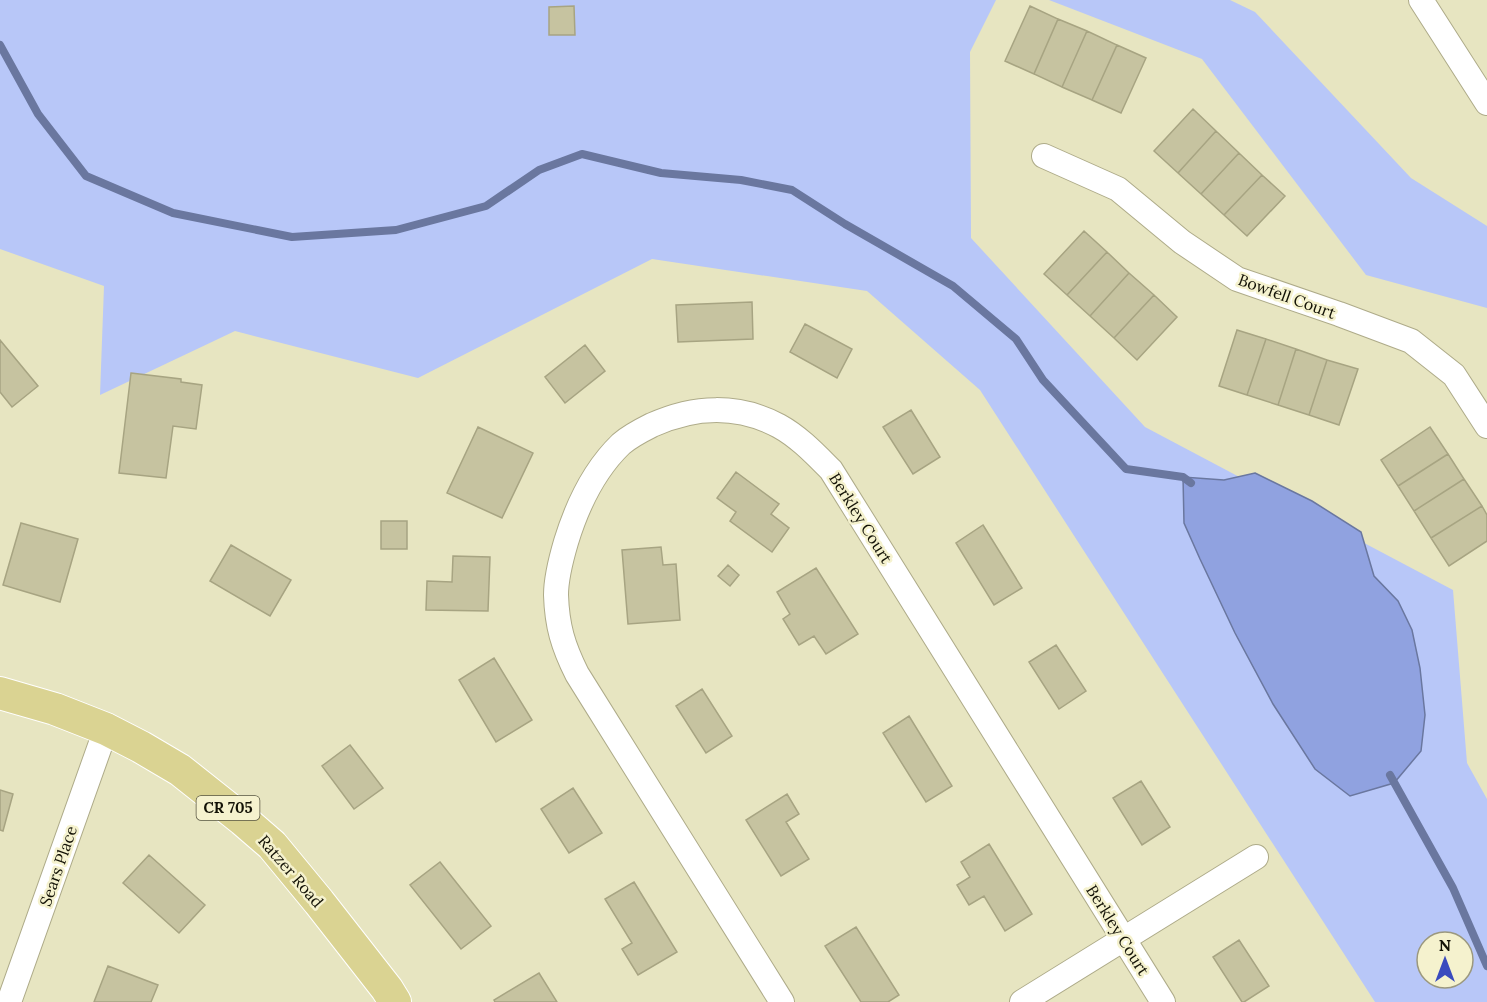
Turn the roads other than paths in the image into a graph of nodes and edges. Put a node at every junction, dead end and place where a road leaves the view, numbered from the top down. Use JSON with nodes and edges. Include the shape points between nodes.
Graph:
{"nodes":[{"id":1,"x":1421,"y":0,"type":"edge"},
{"id":2,"x":1487,"y":103,"type":"edge"},
{"id":3,"x":1044,"y":156,"type":"dead end"},
{"id":4,"x":1487,"y":426,"type":"edge"},
{"id":5,"x":0,"y":693,"type":"edge"},
{"id":6,"x":106,"y":729,"type":"junction"},
{"id":7,"x":1256,"y":857,"type":"dead end"},
{"id":8,"x":1124,"y":939,"type":"junction"},
{"id":9,"x":9,"y":1002,"type":"edge"},
{"id":10,"x":395,"y":1002,"type":"edge"},
{"id":11,"x":782,"y":1002,"type":"edge"},
{"id":12,"x":1022,"y":1002,"type":"edge"},
{"id":13,"x":1163,"y":1002,"type":"edge"}],
"edges":[{"from":1,"to":2,"type":"street"},
{"from":3,"to":4,"type":"street","name":"Bowfell Court","via":[[1118,189],[1182,242],[1237,279],[1411,341],[1454,375]]},
{"from":5,"to":6,"type":"main road","name":"Ratzer Road","number":"CR 705"},
{"from":6,"to":9,"type":"street","name":"Sears Place"},
{"from":6,"to":10,"type":"main road","name":"Ratzer Road","number":"CR 705","via":[[180,771],[272,845]]},
{"from":7,"to":8,"type":"street"},
{"from":8,"to":11,"type":"street","name":"Berkley Court","via":[[831,470],[807,445],[760,418],[741,412],[689,412],[640,430],[602,466],[571,525],[556,594],[558,622],[577,674]]},
{"from":8,"to":12,"type":"street"},
{"from":8,"to":13,"type":"street","name":"Berkley Court"}]}
